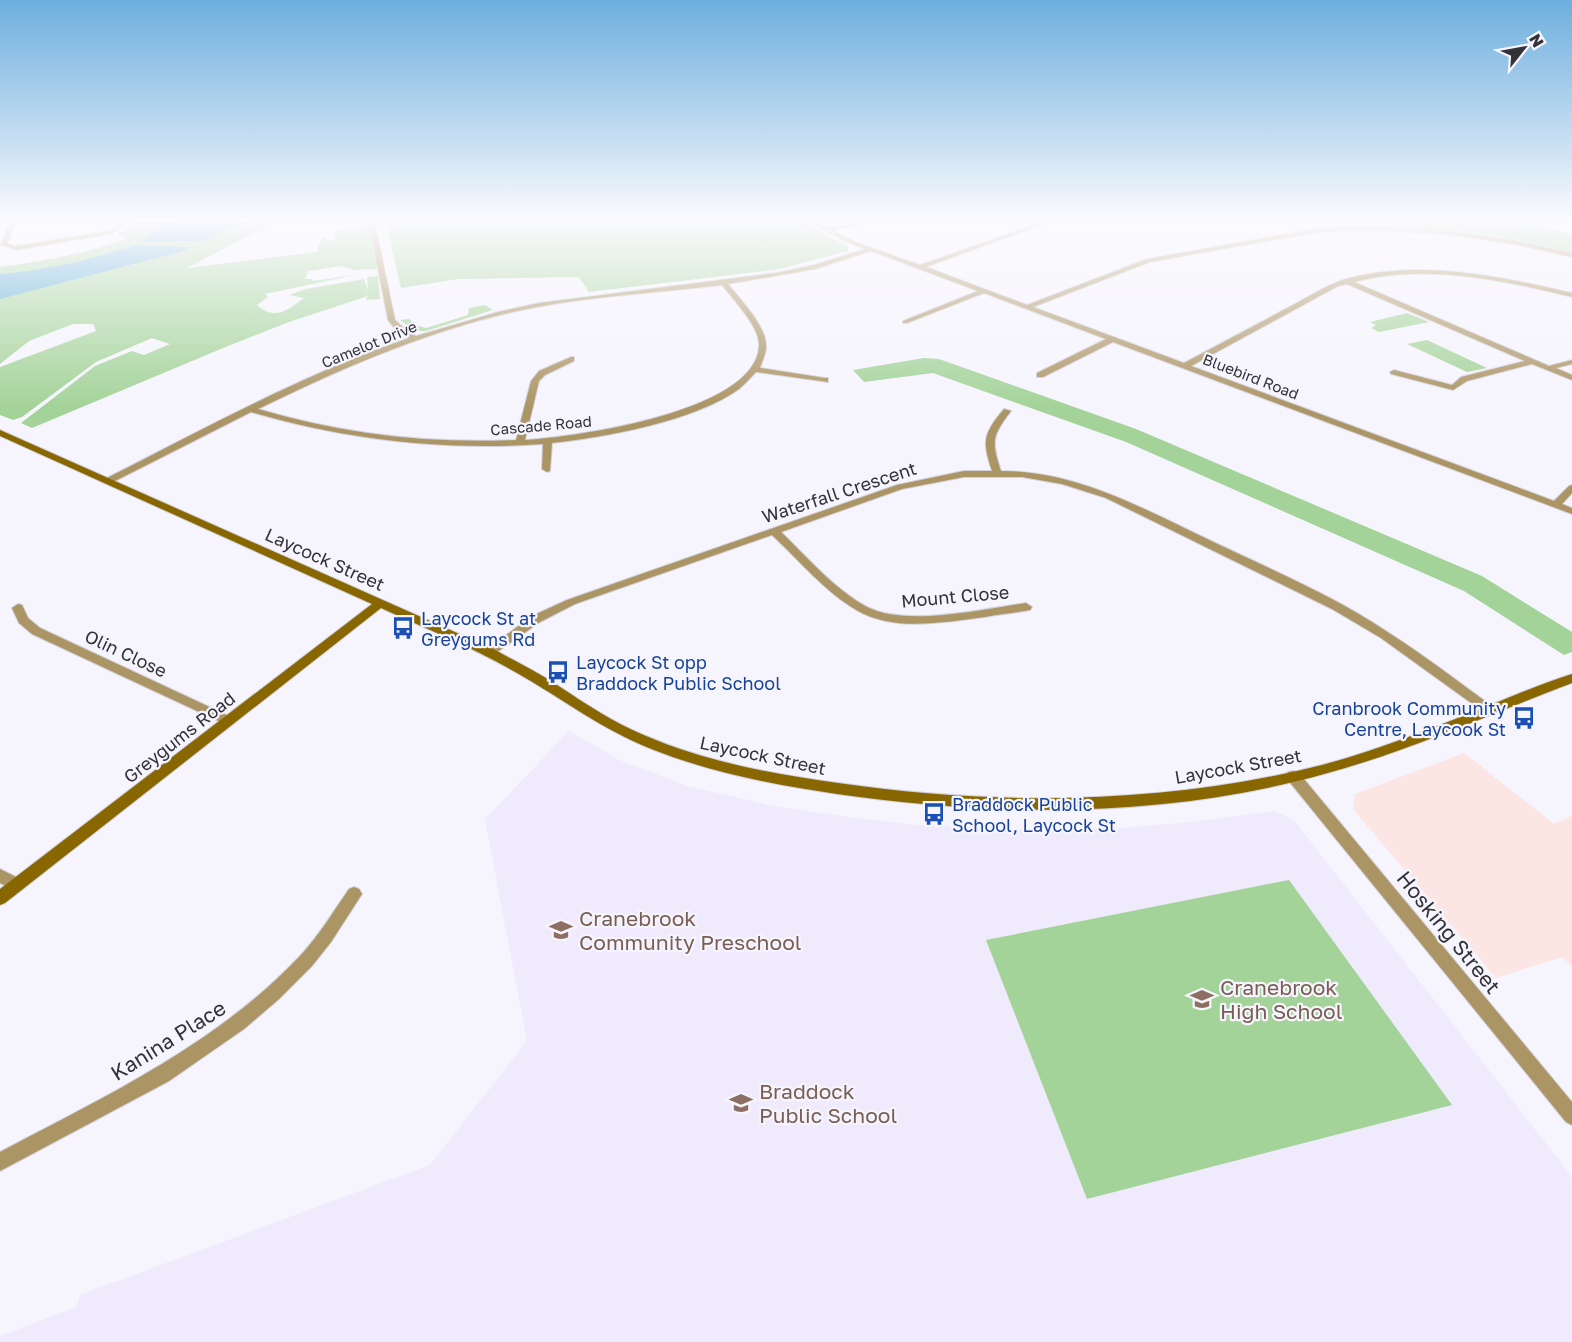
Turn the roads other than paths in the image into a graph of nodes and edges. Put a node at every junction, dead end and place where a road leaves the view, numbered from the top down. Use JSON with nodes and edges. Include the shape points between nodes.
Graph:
{"nodes":[{"id":1,"x":384,"y":282,"type":"edge"},
{"id":2,"x":723,"y":282,"type":"joint"},
{"id":3,"x":959,"y":282,"type":"edge"},
{"id":4,"x":1090,"y":282,"type":"edge"},
{"id":5,"x":1345,"y":282,"type":"edge"},
{"id":6,"x":1347,"y":282,"type":"edge"},
{"id":7,"x":1510,"y":282,"type":"edge"},
{"id":8,"x":984,"y":291,"type":"junction"},
{"id":9,"x":1572,"y":295,"type":"edge"},
{"id":10,"x":1027,"y":307,"type":"junction"},
{"id":11,"x":905,"y":322,"type":"dead end"},
{"id":12,"x":416,"y":339,"type":"junction"},
{"id":13,"x":1112,"y":339,"type":"junction"},
{"id":14,"x":571,"y":358,"type":"dead end"},
{"id":15,"x":1533,"y":361,"type":"junction"},
{"id":16,"x":1572,"y":362,"type":"edge"},
{"id":17,"x":1184,"y":366,"type":"junction"},
{"id":18,"x":1549,"y":368,"type":"junction"},
{"id":19,"x":755,"y":370,"type":"junction"},
{"id":20,"x":1394,"y":372,"type":"dead end"},
{"id":21,"x":1040,"y":375,"type":"dead end"},
{"id":22,"x":1572,"y":378,"type":"edge"},
{"id":23,"x":825,"y":380,"type":"dead end"},
{"id":24,"x":252,"y":410,"type":"junction"},
{"id":25,"x":1007,"y":411,"type":"dead end"},
{"id":26,"x":0,"y":433,"type":"edge"},
{"id":27,"x":548,"y":441,"type":"junction"},
{"id":28,"x":520,"y":442,"type":"junction"},
{"id":29,"x":547,"y":469,"type":"dead end"},
{"id":30,"x":997,"y":473,"type":"junction"},
{"id":31,"x":108,"y":481,"type":"junction"},
{"id":32,"x":1572,"y":488,"type":"edge"},
{"id":33,"x":1555,"y":505,"type":"junction"},
{"id":34,"x":1572,"y":511,"type":"edge"},
{"id":35,"x":774,"y":531,"type":"junction"},
{"id":36,"x":380,"y":603,"type":"junction"},
{"id":37,"x":1026,"y":607,"type":"dead end"},
{"id":38,"x":18,"y":608,"type":"dead end"},
{"id":39,"x":489,"y":652,"type":"junction"},
{"id":40,"x":1572,"y":678,"type":"edge"},
{"id":41,"x":1489,"y":710,"type":"junction"},
{"id":42,"x":229,"y":721,"type":"junction"},
{"id":43,"x":1293,"y":776,"type":"junction"},
{"id":44,"x":0,"y":875,"type":"edge"},
{"id":45,"x":17,"y":885,"type":"junction"},
{"id":46,"x":354,"y":894,"type":"dead end"},
{"id":47,"x":0,"y":898,"type":"edge"},
{"id":48,"x":1572,"y":1116,"type":"edge"},
{"id":49,"x":0,"y":1162,"type":"edge"}],
"edges":[{"from":1,"to":12,"type":"street","via":[[392,320]]},
{"from":2,"to":12,"type":"street","name":"Camelot Drive","via":[[533,306]]},
{"from":2,"to":19,"type":"street","via":[[760,335],[762,350]]},
{"from":3,"to":8,"type":"street","name":"Bluebird Road"},
{"from":4,"to":10,"type":"street"},
{"from":5,"to":17,"type":"street"},
{"from":6,"to":15,"type":"street"},
{"from":7,"to":9,"type":"street"},
{"from":8,"to":10,"type":"street","name":"Bluebird Road"},
{"from":8,"to":11,"type":"street"},
{"from":10,"to":13,"type":"street","name":"Bluebird Road"},
{"from":12,"to":24,"type":"street","name":"Camelot Drive","via":[[343,367]]},
{"from":13,"to":17,"type":"street","name":"Bluebird Road"},
{"from":13,"to":21,"type":"street"},
{"from":14,"to":28,"type":"street","via":[[535,381]]},
{"from":15,"to":18,"type":"street"},
{"from":15,"to":20,"type":"street","via":[[1471,376],[1453,388]]},
{"from":16,"to":18,"type":"street"},
{"from":17,"to":33,"type":"street","name":"Bluebird Road"},
{"from":18,"to":22,"type":"street"},
{"from":19,"to":23,"type":"street"},
{"from":19,"to":27,"type":"street","name":"Cascade Road","via":[[723,395],[680,414]]},
{"from":24,"to":28,"type":"street","name":"Cascade Road","via":[[305,426],[373,438],[441,443]]},
{"from":24,"to":31,"type":"street","name":"Camelot Drive"},
{"from":25,"to":30,"type":"street","via":[[988,438]]},
{"from":26,"to":31,"type":"street","name":"Laycock Street"},
{"from":27,"to":28,"type":"street","name":"Cascade Road"},
{"from":27,"to":29,"type":"street"},
{"from":30,"to":35,"type":"street","name":"Waterfall Crescent","via":[[954,475],[900,487]]},
{"from":30,"to":41,"type":"street","name":"Waterfall Crescent","via":[[1064,481],[1126,503],[1352,615]]},
{"from":31,"to":36,"type":"street","name":"Laycock Street"},
{"from":32,"to":33,"type":"street"},
{"from":33,"to":34,"type":"street","name":"Bluebird Road"},
{"from":35,"to":37,"type":"street","name":"Mount Close","via":[[851,602],[875,615],[933,618]]},
{"from":35,"to":39,"type":"street","name":"Waterfall Crescent","via":[[564,605],[536,619]]},
{"from":36,"to":39,"type":"street","name":"Laycock Street"},
{"from":36,"to":42,"type":"street","name":"Greygums Road"},
{"from":38,"to":42,"type":"street","name":"Olin Close","via":[[23,620],[36,631]]},
{"from":39,"to":43,"type":"street","name":"Laycock Street","via":[[646,742],[738,771],[842,790],[1014,804],[1154,798]]},
{"from":40,"to":41,"type":"street","name":"Laycock Street"},
{"from":41,"to":43,"type":"street","name":"Laycock Street","via":[[1382,752]]},
{"from":42,"to":45,"type":"street","name":"Greygums Road"},
{"from":43,"to":48,"type":"street","name":"Hosking Street"},
{"from":44,"to":45,"type":"street"},
{"from":45,"to":47,"type":"street","name":"Greygums Road"},
{"from":46,"to":49,"type":"street","name":"Kanina Place","via":[[308,958],[229,1030],[169,1071]]}]}
